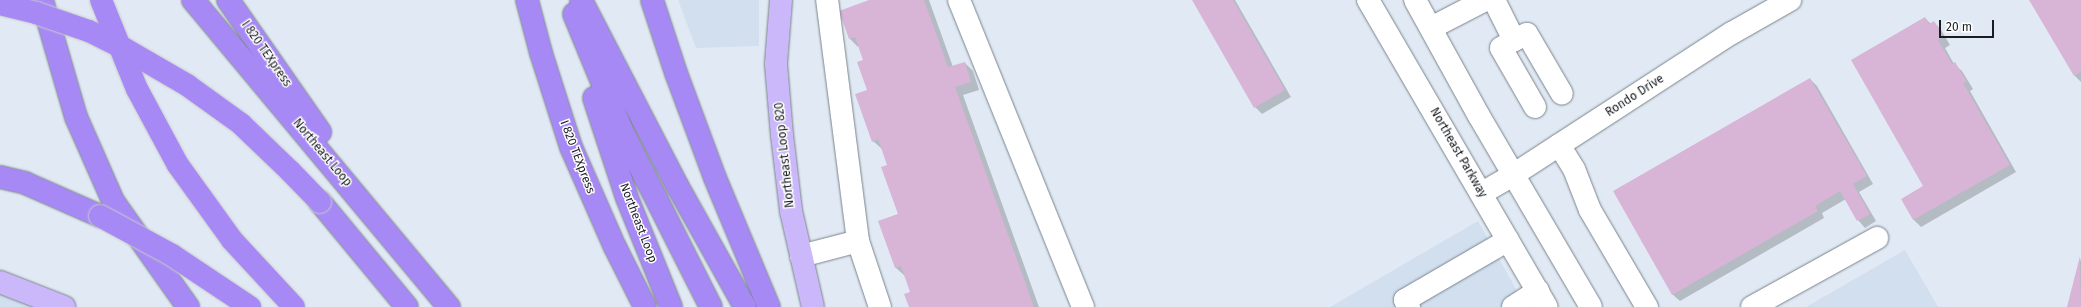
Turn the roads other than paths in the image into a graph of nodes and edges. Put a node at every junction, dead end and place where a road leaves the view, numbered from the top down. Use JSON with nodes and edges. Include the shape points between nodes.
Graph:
{"nodes":[{"id":1,"x":42,"y":0,"type":"edge"},
{"id":2,"x":102,"y":0,"type":"edge"},
{"id":3,"x":193,"y":0,"type":"edge"},
{"id":4,"x":228,"y":0,"type":"edge"},
{"id":5,"x":527,"y":0,"type":"edge"},
{"id":6,"x":573,"y":0,"type":"edge"},
{"id":7,"x":652,"y":0,"type":"edge"},
{"id":8,"x":781,"y":0,"type":"edge"},
{"id":9,"x":827,"y":0,"type":"edge"},
{"id":10,"x":959,"y":0,"type":"edge"},
{"id":11,"x":1368,"y":0,"type":"edge"},
{"id":12,"x":1415,"y":0,"type":"edge"},
{"id":13,"x":1494,"y":0,"type":"edge"},
{"id":14,"x":1790,"y":0,"type":"edge"},
{"id":15,"x":1473,"y":3,"type":"edge"},
{"id":16,"x":0,"y":4,"type":"edge"},
{"id":17,"x":1431,"y":28,"type":"junction"},
{"id":18,"x":1514,"y":40,"type":"junction"},
{"id":19,"x":1562,"y":94,"type":"dead end"},
{"id":20,"x":1535,"y":107,"type":"dead end"},
{"id":21,"x":1559,"y":145,"type":"junction"},
{"id":22,"x":337,"y":171,"type":"junction"},
{"id":23,"x":1513,"y":175,"type":"junction"},
{"id":24,"x":0,"y":177,"type":"edge"},
{"id":25,"x":1482,"y":193,"type":"junction"},
{"id":26,"x":1877,"y":238,"type":"dead end"},
{"id":27,"x":1508,"y":240,"type":"junction"},
{"id":28,"x":858,"y":241,"type":"junction"},
{"id":29,"x":801,"y":256,"type":"junction"},
{"id":30,"x":0,"y":282,"type":"edge"},
{"id":31,"x":1542,"y":299,"type":"edge"},
{"id":32,"x":1403,"y":305,"type":"edge"},
{"id":33,"x":64,"y":307,"type":"edge"},
{"id":34,"x":188,"y":307,"type":"edge"},
{"id":35,"x":250,"y":307,"type":"edge"},
{"id":36,"x":294,"y":307,"type":"edge"},
{"id":37,"x":407,"y":307,"type":"edge"},
{"id":38,"x":449,"y":307,"type":"edge"},
{"id":39,"x":645,"y":307,"type":"edge"},
{"id":40,"x":671,"y":307,"type":"edge"},
{"id":41,"x":712,"y":307,"type":"edge"},
{"id":42,"x":745,"y":307,"type":"edge"},
{"id":43,"x":769,"y":307,"type":"edge"},
{"id":44,"x":813,"y":307,"type":"edge"},
{"id":45,"x":880,"y":307,"type":"edge"},
{"id":46,"x":1083,"y":307,"type":"edge"},
{"id":47,"x":1513,"y":307,"type":"edge"},
{"id":48,"x":1591,"y":307,"type":"edge"},
{"id":49,"x":1647,"y":307,"type":"edge"},
{"id":50,"x":1752,"y":307,"type":"edge"}],
"edges":[{"from":1,"to":34,"type":"highway","via":[[76,117],[113,201]]},
{"from":2,"to":36,"type":"highway","bridge":true,"via":[[137,89],[178,165],[232,240]]},
{"from":3,"to":22,"type":"highway","name":"Northeast Loop"},
{"from":4,"to":22,"type":"highway","name":"I 820 TEXpress","via":[[318,127]]},
{"from":5,"to":39,"type":"highway","name":"I 820 TEXpress","via":[[571,146],[615,247]]},
{"from":6,"to":40,"type":"highway","name":"Northeast Loop","via":[[590,83],[608,141],[627,198]]},
{"from":6,"to":41,"type":"highway","via":[[599,78],[623,133]]},
{"from":6,"to":42,"type":"highway"},
{"from":7,"to":43,"type":"highway","via":[[715,178]]},
{"from":8,"to":29,"type":"main road","name":"Northeast Loop 820","via":[[776,64],[790,204]]},
{"from":9,"to":28,"type":"street"},
{"from":10,"to":46,"type":"street"},
{"from":11,"to":25,"type":"street","name":"Northeast Parkway"},
{"from":12,"to":17,"type":"street"},
{"from":13,"to":18,"type":"street"},
{"from":14,"to":21,"type":"street","name":"Rondo Drive","via":[[1732,33]]},
{"from":15,"to":17,"type":"street"},
{"from":16,"to":37,"type":"highway","bridge":true,"via":[[89,31],[187,85],[241,124],[320,202]]},
{"from":17,"to":23,"type":"street"},
{"from":18,"to":19,"type":"street","via":[[1527,34]]},
{"from":18,"to":20,"type":"street","via":[[1501,48]]},
{"from":21,"to":23,"type":"street","name":"Rondo Drive"},
{"from":21,"to":49,"type":"street","via":[[1574,169],[1590,210]]},
{"from":22,"to":38,"type":"highway","name":"Northeast Loop"},
{"from":23,"to":25,"type":"street","name":"Rondo Drive"},
{"from":23,"to":48,"type":"street"},
{"from":24,"to":35,"type":"highway","bridge":true,"via":[[25,184],[100,216],[172,255]]},
{"from":25,"to":27,"type":"street","name":"Northeast Parkway"},
{"from":26,"to":50,"type":"street"},
{"from":27,"to":31,"type":"street","name":"Northeast Parkway"},
{"from":27,"to":32,"type":"street"},
{"from":28,"to":29,"type":"street"},
{"from":28,"to":45,"type":"street"},
{"from":29,"to":44,"type":"main road","name":"Northeast Loop 820"},
{"from":30,"to":33,"type":"main road"},
{"from":31,"to":47,"type":"street"}]}
